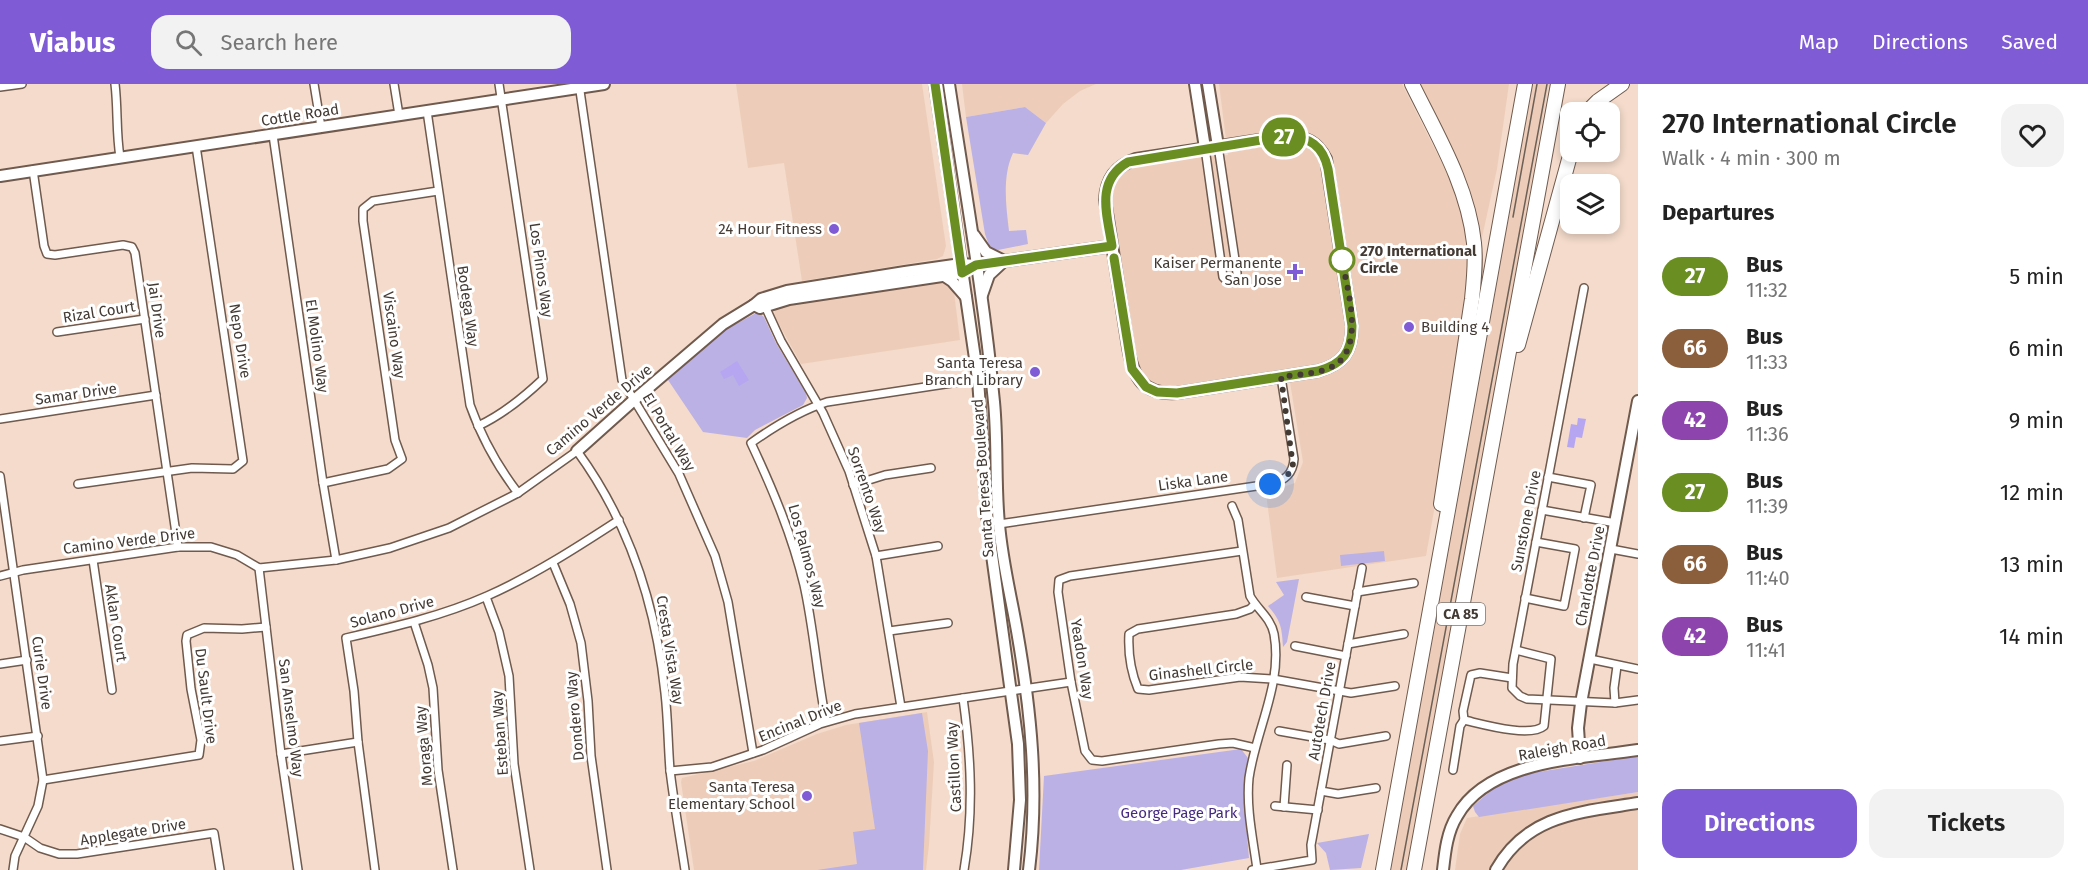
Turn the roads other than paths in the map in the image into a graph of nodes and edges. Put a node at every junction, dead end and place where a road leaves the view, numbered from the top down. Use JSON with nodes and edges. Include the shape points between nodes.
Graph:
{"nodes":[{"id":1,"x":22,"y":84,"type":"edge"},
{"id":2,"x":115,"y":84,"type":"edge"},
{"id":3,"x":314,"y":84,"type":"edge"},
{"id":4,"x":394,"y":84,"type":"edge"},
{"id":5,"x":499,"y":84,"type":"edge"},
{"id":6,"x":604,"y":84,"type":"edge"},
{"id":7,"x":935,"y":84,"type":"edge"},
{"id":8,"x":949,"y":84,"type":"edge"},
{"id":9,"x":1196,"y":84,"type":"edge"},
{"id":10,"x":1208,"y":84,"type":"edge"},
{"id":11,"x":1412,"y":84,"type":"edge"},
{"id":12,"x":1517,"y":84,"type":"edge"},
{"id":13,"x":1526,"y":84,"type":"edge"},
{"id":14,"x":1558,"y":84,"type":"edge"},
{"id":15,"x":1622,"y":84,"type":"edge"},
{"id":16,"x":580,"y":86,"type":"edge"},
{"id":17,"x":0,"y":87,"type":"edge"},
{"id":18,"x":502,"y":100,"type":"junction"},
{"id":19,"x":1523,"y":100,"type":"junction"},
{"id":20,"x":1597,"y":102,"type":"edge"},
{"id":21,"x":427,"y":111,"type":"junction"},
{"id":22,"x":399,"y":115,"type":"junction"},
{"id":23,"x":321,"y":127,"type":"junction"},
{"id":24,"x":273,"y":135,"type":"junction"},
{"id":25,"x":196,"y":146,"type":"junction"},
{"id":26,"x":1218,"y":146,"type":"junction"},
{"id":27,"x":1205,"y":148,"type":"junction"},
{"id":28,"x":120,"y":157,"type":"junction"},
{"id":29,"x":1568,"y":162,"type":"edge"},
{"id":30,"x":33,"y":170,"type":"junction"},
{"id":31,"x":0,"y":176,"type":"edge"},
{"id":32,"x":438,"y":190,"type":"junction"},
{"id":33,"x":971,"y":232,"type":"junction"},
{"id":34,"x":957,"y":239,"type":"junction"},
{"id":35,"x":1112,"y":246,"type":"junction"},
{"id":36,"x":1005,"y":261,"type":"junction"},
{"id":37,"x":976,"y":265,"type":"junction"},
{"id":38,"x":961,"y":268,"type":"junction"},
{"id":39,"x":943,"y":271,"type":"junction"},
{"id":40,"x":1584,"y":288,"type":"dead end"},
{"id":41,"x":966,"y":297,"type":"junction"},
{"id":42,"x":981,"y":298,"type":"junction"},
{"id":43,"x":760,"y":304,"type":"junction"},
{"id":44,"x":145,"y":319,"type":"junction"},
{"id":45,"x":57,"y":333,"type":"dead end"},
{"id":46,"x":1508,"y":358,"type":"junction"},
{"id":47,"x":1281,"y":377,"type":"junction"},
{"id":48,"x":978,"y":379,"type":"junction"},
{"id":49,"x":156,"y":396,"type":"junction"},
{"id":50,"x":633,"y":400,"type":"junction"},
{"id":51,"x":1638,"y":401,"type":"edge"},
{"id":52,"x":818,"y":405,"type":"junction"},
{"id":53,"x":0,"y":419,"type":"edge"},
{"id":54,"x":478,"y":426,"type":"junction"},
{"id":55,"x":577,"y":452,"type":"junction"},
{"id":56,"x":1633,"y":452,"type":"edge"},
{"id":57,"x":931,"y":468,"type":"dead end"},
{"id":58,"x":167,"y":471,"type":"junction"},
{"id":59,"x":0,"y":476,"type":"edge"},
{"id":60,"x":1548,"y":477,"type":"junction"},
{"id":61,"x":323,"y":483,"type":"junction"},
{"id":62,"x":78,"y":484,"type":"dead end"},
{"id":63,"x":853,"y":485,"type":"junction"},
{"id":64,"x":518,"y":493,"type":"junction"},
{"id":65,"x":1232,"y":506,"type":"dead end"},
{"id":66,"x":2,"y":509,"type":"edge"},
{"id":67,"x":1542,"y":510,"type":"junction"},
{"id":68,"x":1584,"y":518,"type":"junction"},
{"id":69,"x":1447,"y":519,"type":"junction"},
{"id":70,"x":619,"y":520,"type":"junction"},
{"id":71,"x":1616,"y":523,"type":"junction"},
{"id":72,"x":999,"y":524,"type":"junction"},
{"id":73,"x":1536,"y":542,"type":"junction"},
{"id":74,"x":938,"y":546,"type":"dead end"},
{"id":75,"x":178,"y":547,"type":"junction"},
{"id":76,"x":1611,"y":549,"type":"junction"},
{"id":77,"x":1242,"y":551,"type":"junction"},
{"id":78,"x":1638,"y":554,"type":"edge"},
{"id":79,"x":876,"y":556,"type":"junction"},
{"id":80,"x":93,"y":560,"type":"junction"},
{"id":81,"x":336,"y":560,"type":"junction"},
{"id":82,"x":553,"y":563,"type":"junction"},
{"id":83,"x":259,"y":568,"type":"junction"},
{"id":84,"x":1362,"y":568,"type":"dead end"},
{"id":85,"x":14,"y":572,"type":"junction"},
{"id":86,"x":0,"y":576,"type":"edge"},
{"id":87,"x":1414,"y":584,"type":"dead end"},
{"id":88,"x":1357,"y":592,"type":"junction"},
{"id":89,"x":486,"y":597,"type":"junction"},
{"id":90,"x":1306,"y":597,"type":"dead end"},
{"id":91,"x":1525,"y":598,"type":"junction"},
{"id":92,"x":1254,"y":605,"type":"junction"},
{"id":93,"x":1355,"y":606,"type":"junction"},
{"id":94,"x":414,"y":622,"type":"junction"},
{"id":95,"x":948,"y":623,"type":"dead end"},
{"id":96,"x":266,"y":627,"type":"junction"},
{"id":97,"x":889,"y":631,"type":"junction"},
{"id":98,"x":1404,"y":634,"type":"dead end"},
{"id":99,"x":1348,"y":644,"type":"junction"},
{"id":100,"x":1295,"y":646,"type":"dead end"},
{"id":101,"x":1516,"y":650,"type":"junction"},
{"id":102,"x":1346,"y":656,"type":"junction"},
{"id":103,"x":1590,"y":659,"type":"junction"},
{"id":104,"x":27,"y":660,"type":"junction"},
{"id":105,"x":0,"y":664,"type":"edge"},
{"id":106,"x":1617,"y":666,"type":"junction"},
{"id":107,"x":1638,"y":669,"type":"edge"},
{"id":108,"x":1512,"y":678,"type":"junction"},
{"id":109,"x":1273,"y":679,"type":"junction"},
{"id":110,"x":1071,"y":682,"type":"junction"},
{"id":111,"x":1395,"y":686,"type":"dead end"},
{"id":112,"x":1026,"y":688,"type":"junction"},
{"id":113,"x":112,"y":690,"type":"dead end"},
{"id":114,"x":1012,"y":690,"type":"junction"},
{"id":115,"x":1339,"y":691,"type":"junction"},
{"id":116,"x":963,"y":698,"type":"junction"},
{"id":117,"x":1638,"y":700,"type":"edge"},
{"id":118,"x":1548,"y":701,"type":"junction"},
{"id":119,"x":1581,"y":702,"type":"junction"},
{"id":120,"x":1615,"y":703,"type":"junction"},
{"id":121,"x":901,"y":707,"type":"junction"},
{"id":122,"x":1464,"y":720,"type":"junction"},
{"id":123,"x":826,"y":721,"type":"junction"},
{"id":124,"x":1279,"y":731,"type":"dead end"},
{"id":125,"x":38,"y":735,"type":"junction"},
{"id":126,"x":1386,"y":736,"type":"dead end"},
{"id":127,"x":1330,"y":740,"type":"junction"},
{"id":128,"x":0,"y":741,"type":"edge"},
{"id":129,"x":358,"y":742,"type":"junction"},
{"id":130,"x":1255,"y":748,"type":"junction"},
{"id":131,"x":1638,"y":750,"type":"edge"},
{"id":132,"x":753,"y":753,"type":"junction"},
{"id":133,"x":281,"y":754,"type":"junction"},
{"id":134,"x":1580,"y":758,"type":"junction"},
{"id":135,"x":1287,"y":765,"type":"dead end"},
{"id":136,"x":1453,"y":770,"type":"dead end"},
{"id":137,"x":670,"y":771,"type":"junction"},
{"id":138,"x":43,"y":780,"type":"junction"},
{"id":139,"x":1376,"y":788,"type":"dead end"},
{"id":140,"x":1322,"y":791,"type":"junction"},
{"id":141,"x":1638,"y":804,"type":"edge"},
{"id":142,"x":1275,"y":806,"type":"dead end"},
{"id":143,"x":1284,"y":807,"type":"junction"},
{"id":144,"x":1318,"y":810,"type":"junction"},
{"id":145,"x":0,"y":829,"type":"edge"},
{"id":146,"x":24,"y":837,"type":"junction"},
{"id":147,"x":13,"y":870,"type":"edge"},
{"id":148,"x":220,"y":870,"type":"edge"},
{"id":149,"x":298,"y":870,"type":"edge"},
{"id":150,"x":375,"y":870,"type":"edge"},
{"id":151,"x":453,"y":870,"type":"edge"},
{"id":152,"x":530,"y":870,"type":"edge"},
{"id":153,"x":607,"y":870,"type":"edge"},
{"id":154,"x":685,"y":870,"type":"edge"},
{"id":155,"x":964,"y":870,"type":"edge"},
{"id":156,"x":1014,"y":870,"type":"edge"},
{"id":157,"x":1029,"y":870,"type":"edge"},
{"id":158,"x":1255,"y":870,"type":"edge"},
{"id":159,"x":1383,"y":870,"type":"edge"},
{"id":160,"x":1414,"y":870,"type":"edge"},
{"id":161,"x":1443,"y":870,"type":"edge"},
{"id":162,"x":1496,"y":870,"type":"edge"}],
"edges":[{"from":1,"to":17,"type":"street"},
{"from":2,"to":28,"type":"street"},
{"from":3,"to":23,"type":"street"},
{"from":4,"to":22,"type":"street"},
{"from":5,"to":18,"type":"street","name":"Los Pinos Way"},
{"from":6,"to":16,"type":"street","name":"Cottle Road"},
{"from":7,"to":34,"type":"street","name":"Santa Teresa Boulevard"},
{"from":8,"to":33,"type":"street","name":"Santa Teresa Boulevard"},
{"from":9,"to":27,"type":"street"},
{"from":10,"to":26,"type":"street"},
{"from":11,"to":69,"type":"highway","via":[[1462,189],[1474,244],[1472,299],[1441,504]]},
{"from":12,"to":19,"type":"highway"},
{"from":13,"to":19,"type":"highway","number":"CA 85"},
{"from":14,"to":46,"type":"highway","number":"CA 85"},
{"from":15,"to":20,"type":"highway"},
{"from":16,"to":18,"type":"street","name":"Cottle Road"},
{"from":16,"to":50,"type":"street","name":"El Portal Way","via":[[619,367]]},
{"from":18,"to":21,"type":"street","name":"Cottle Road"},
{"from":18,"to":54,"type":"street","name":"Los Pinos Way","via":[[543,379]]},
{"from":19,"to":69,"type":"highway","number":"CA 85"},
{"from":21,"to":22,"type":"street","name":"Cottle Road"},
{"from":21,"to":32,"type":"street","name":"Bodega Way"},
{"from":22,"to":23,"type":"street","name":"Cottle Road"},
{"from":23,"to":24,"type":"street","name":"Cottle Road"},
{"from":24,"to":25,"type":"street","name":"Cottle Road"},
{"from":24,"to":61,"type":"street","name":"El Molino Way"},
{"from":25,"to":28,"type":"street","name":"Cottle Road"},
{"from":25,"to":58,"type":"street","name":"Nepo Drive","via":[[243,461],[233,469]]},
{"from":26,"to":27,"type":"street"},
{"from":26,"to":27,"type":"street","via":[[1238,273],[1232,282],[1223,277]]},
{"from":26,"to":47,"type":"street","via":[[1302,137],[1316,145],[1326,159],[1351,316],[1351,344],[1335,366]]},
{"from":27,"to":35,"type":"street","via":[[1136,159],[1119,167],[1106,189]]},
{"from":28,"to":30,"type":"street","name":"Cottle Road"},
{"from":29,"to":46,"type":"highway","via":[[1517,349]]},
{"from":30,"to":31,"type":"street","name":"Cottle Road"},
{"from":30,"to":44,"type":"street","name":"Jai Drive","via":[[47,254],[123,245],[132,248]]},
{"from":32,"to":54,"type":"street","name":"Bodega Way","via":[[465,378]]},
{"from":32,"to":61,"type":"street","name":"Viscaino Way","via":[[373,201],[363,209],[395,440],[402,459],[387,469]]},
{"from":33,"to":36,"type":"street","via":[[986,252]]},
{"from":33,"to":37,"type":"street","name":"Santa Teresa Boulevard"},
{"from":34,"to":38,"type":"street","name":"Santa Teresa Boulevard"},
{"from":34,"to":39,"type":"street"},
{"from":35,"to":36,"type":"street","name":"Camino Verde Drive"},
{"from":35,"to":47,"type":"street","via":[[1130,359],[1135,374],[1146,387],[1177,393]]},
{"from":36,"to":37,"type":"street","name":"Camino Verde Drive"},
{"from":36,"to":42,"type":"street","via":[[989,275]]},
{"from":37,"to":38,"type":"street","name":"Camino Verde Drive"},
{"from":37,"to":42,"type":"street","name":"Santa Teresa Boulevard"},
{"from":38,"to":39,"type":"street","name":"Camino Verde Drive"},
{"from":38,"to":41,"type":"street","name":"Santa Teresa Boulevard"},
{"from":39,"to":41,"type":"street"},
{"from":39,"to":43,"type":"street","name":"Camino Verde Drive"},
{"from":40,"to":60,"type":"street","name":"Sunstone Drive"},
{"from":41,"to":48,"type":"street","name":"Santa Teresa Boulevard"},
{"from":42,"to":72,"type":"street","name":"Santa Teresa Boulevard","via":[[995,414]]},
{"from":43,"to":50,"type":"street","name":"Camino Verde Drive","via":[[723,324]]},
{"from":43,"to":52,"type":"street","name":"Sorrento Way"},
{"from":44,"to":45,"type":"street","name":"Rizal Court"},
{"from":44,"to":49,"type":"street","name":"Jai Drive"},
{"from":46,"to":160,"type":"highway","number":"CA 85"},
{"from":47,"to":72,"type":"street","name":"Liska Lane","via":[[1294,459],[1286,478],[1270,484]]},
{"from":48,"to":52,"type":"street"},
{"from":48,"to":114,"type":"street","name":"Santa Teresa Boulevard","via":[[988,526]]},
{"from":49,"to":53,"type":"street","name":"Samar Drive"},
{"from":49,"to":58,"type":"street","name":"Jai Drive"},
{"from":50,"to":55,"type":"street","name":"Camino Verde Drive"},
{"from":50,"to":132,"type":"street","name":"El Portal Way","via":[[679,474],[715,556],[728,602]]},
{"from":51,"to":56,"type":"street","name":"Charlotte Drive"},
{"from":52,"to":63,"type":"street","name":"Sorrento Way"},
{"from":52,"to":123,"type":"street","name":"Los Palmos Way","via":[[751,443],[776,497],[798,565]]},
{"from":54,"to":64,"type":"street","name":"Bodega Way"},
{"from":55,"to":64,"type":"street","name":"Camino Verde Drive"},
{"from":55,"to":70,"type":"street","name":"Cresta Vista Way"},
{"from":56,"to":71,"type":"street","name":"Charlotte Drive"},
{"from":57,"to":63,"type":"street"},
{"from":58,"to":62,"type":"street"},
{"from":58,"to":75,"type":"street","name":"Jai Drive"},
{"from":59,"to":66,"type":"street","name":"Curie Drive"},
{"from":60,"to":67,"type":"street","name":"Sunstone Drive"},
{"from":60,"to":68,"type":"street","via":[[1591,485]]},
{"from":61,"to":81,"type":"street","name":"El Molino Way"},
{"from":63,"to":79,"type":"street","name":"Sorrento Way"},
{"from":64,"to":81,"type":"street","name":"Camino Verde Drive","via":[[449,528],[390,548]]},
{"from":65,"to":77,"type":"street"},
{"from":66,"to":85,"type":"street","name":"Curie Drive"},
{"from":67,"to":68,"type":"street"},
{"from":67,"to":73,"type":"street","name":"Sunstone Drive"},
{"from":68,"to":71,"type":"street"},
{"from":69,"to":159,"type":"highway","number":"CA 85"},
{"from":70,"to":82,"type":"street","name":"Solano Drive"},
{"from":70,"to":137,"type":"street","name":"Cresta Vista Way","via":[[634,554],[657,635],[666,693]]},
{"from":71,"to":76,"type":"street","name":"Charlotte Drive"},
{"from":72,"to":112,"type":"street","name":"Santa Teresa Boulevard"},
{"from":73,"to":91,"type":"street","name":"Sunstone Drive"},
{"from":73,"to":91,"type":"street","via":[[1575,549],[1564,606]]},
{"from":74,"to":79,"type":"street"},
{"from":75,"to":80,"type":"street","name":"Camino Verde Drive"},
{"from":75,"to":83,"type":"street","name":"Camino Verde Drive","via":[[211,547],[237,555]]},
{"from":76,"to":78,"type":"street"},
{"from":76,"to":103,"type":"street","name":"Charlotte Drive"},
{"from":77,"to":92,"type":"street"},
{"from":77,"to":110,"type":"street","name":"Yeadon Way","via":[[1059,580]]},
{"from":79,"to":97,"type":"street","name":"Sorrento Way"},
{"from":80,"to":85,"type":"street","name":"Camino Verde Drive"},
{"from":80,"to":113,"type":"street","name":"Aklan Court"},
{"from":81,"to":83,"type":"street","name":"Camino Verde Drive"},
{"from":82,"to":89,"type":"street","name":"Solano Drive"},
{"from":82,"to":153,"type":"street","name":"Dondero Way","via":[[581,644]]},
{"from":83,"to":96,"type":"street","name":"San Anselmo Way"},
{"from":84,"to":88,"type":"street","name":"Autotech Drive"},
{"from":85,"to":86,"type":"street","name":"Camino Verde Drive"},
{"from":85,"to":104,"type":"street","name":"Curie Drive"},
{"from":87,"to":88,"type":"street"},
{"from":88,"to":93,"type":"street","name":"Autotech Drive"},
{"from":89,"to":94,"type":"street","name":"Solano Drive"},
{"from":89,"to":152,"type":"street","name":"Esteban Way","via":[[509,676],[514,764]]},
{"from":90,"to":93,"type":"street"},
{"from":91,"to":101,"type":"street","name":"Sunstone Drive"},
{"from":92,"to":109,"type":"street","via":[[1274,631]]},
{"from":92,"to":109,"type":"street","name":"Ginashell Circle","via":[[1236,614],[1138,629],[1129,634],[1134,678],[1138,689],[1149,690],[1240,677]]},
{"from":93,"to":99,"type":"street","name":"Autotech Drive"},
{"from":94,"to":129,"type":"street","name":"Solano Drive","via":[[346,638]]},
{"from":94,"to":151,"type":"street","name":"Moraga Way","via":[[433,688],[438,770]]},
{"from":95,"to":97,"type":"street"},
{"from":96,"to":133,"type":"street","name":"San Anselmo Way"},
{"from":96,"to":138,"type":"street","name":"Du Sault Drive","via":[[204,628],[187,635],[191,688],[201,740],[199,755]]},
{"from":97,"to":121,"type":"street","name":"Sorrento Way"},
{"from":98,"to":99,"type":"street"},
{"from":99,"to":102,"type":"street","name":"Autotech Drive"},
{"from":100,"to":102,"type":"street"},
{"from":101,"to":108,"type":"street","name":"Sunstone Drive"},
{"from":101,"to":118,"type":"street","via":[[1551,659]]},
{"from":102,"to":115,"type":"street","name":"Autotech Drive"},
{"from":103,"to":106,"type":"street"},
{"from":103,"to":119,"type":"street","name":"Charlotte Drive"},
{"from":104,"to":105,"type":"street"},
{"from":104,"to":125,"type":"street","name":"Curie Drive"},
{"from":106,"to":107,"type":"street"},
{"from":106,"to":120,"type":"street"},
{"from":108,"to":118,"type":"street","via":[[1512,688],[1520,696]]},
{"from":108,"to":122,"type":"street","via":[[1471,675]]},
{"from":109,"to":115,"type":"street"},
{"from":109,"to":130,"type":"street"},
{"from":110,"to":112,"type":"street","name":"Encinal Drive"},
{"from":110,"to":130,"type":"street","name":"Yeadon Way","via":[[1085,751],[1092,760],[1219,744]]},
{"from":111,"to":115,"type":"street","via":[[1351,693]]},
{"from":112,"to":114,"type":"street","name":"Encinal Drive"},
{"from":112,"to":157,"type":"street","name":"Santa Teresa Boulevard","via":[[1034,785]]},
{"from":114,"to":116,"type":"street","name":"Encinal Drive"},
{"from":114,"to":156,"type":"street","name":"Santa Teresa Boulevard","via":[[1020,777]]},
{"from":115,"to":127,"type":"street","name":"Autotech Drive"},
{"from":116,"to":121,"type":"street","name":"Encinal Drive"},
{"from":116,"to":155,"type":"street","name":"Castillon Way","via":[[971,780]]},
{"from":117,"to":120,"type":"street"},
{"from":118,"to":119,"type":"street"},
{"from":118,"to":122,"type":"street","via":[[1544,726],[1537,730],[1505,729]]},
{"from":119,"to":120,"type":"street"},
{"from":119,"to":134,"type":"street","name":"Charlotte Drive"},
{"from":121,"to":123,"type":"street","name":"Encinal Drive"},
{"from":122,"to":136,"type":"street"},
{"from":123,"to":132,"type":"street","name":"Encinal Drive"},
{"from":124,"to":127,"type":"street"},
{"from":125,"to":128,"type":"street"},
{"from":125,"to":138,"type":"street","name":"Curie Drive"},
{"from":126,"to":127,"type":"street","via":[[1339,744]]},
{"from":127,"to":140,"type":"street","name":"Autotech Drive"},
{"from":129,"to":133,"type":"street"},
{"from":129,"to":150,"type":"street","name":"Solano Drive"},
{"from":130,"to":158,"type":"street","via":[[1248,807]]},
{"from":131,"to":134,"type":"street","name":"Raleigh Road"},
{"from":132,"to":137,"type":"street","name":"Encinal Drive","via":[[712,766]]},
{"from":133,"to":149,"type":"street","name":"San Anselmo Way"},
{"from":134,"to":161,"type":"street","name":"Raleigh Road","via":[[1520,770],[1478,791],[1457,815]]},
{"from":135,"to":143,"type":"street"},
{"from":137,"to":154,"type":"street","name":"Cresta Vista Way"},
{"from":138,"to":146,"type":"street","name":"Curie Drive","via":[[38,806]]},
{"from":139,"to":140,"type":"street","via":[[1338,794]]},
{"from":140,"to":144,"type":"street","name":"Autotech Drive"},
{"from":141,"to":162,"type":"street","via":[[1565,815],[1545,824],[1517,841]]},
{"from":142,"to":143,"type":"street"},
{"from":143,"to":144,"type":"street"},
{"from":144,"to":158,"type":"street","name":"Autotech Drive","via":[[1312,860]]},
{"from":145,"to":146,"type":"street","name":"Applegate Drive"},
{"from":146,"to":147,"type":"street","name":"Curie Drive"},
{"from":146,"to":148,"type":"street","name":"Applegate Drive","via":[[49,851],[78,854],[214,833]]}]}
